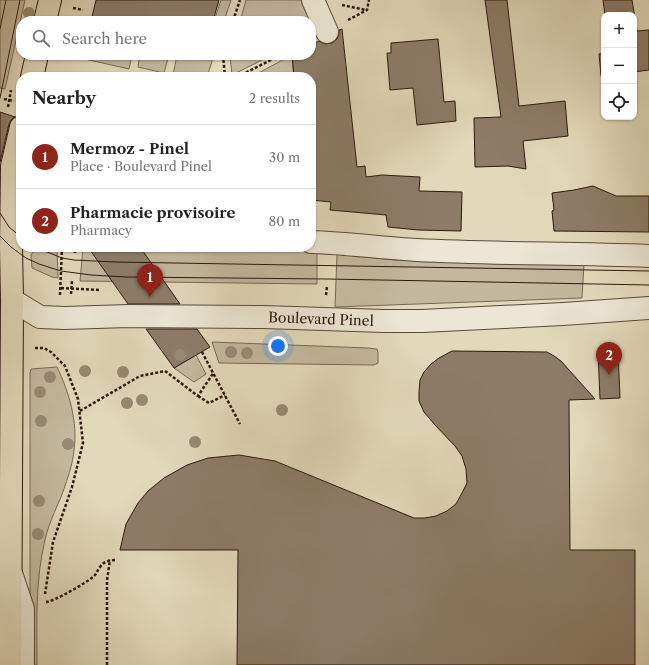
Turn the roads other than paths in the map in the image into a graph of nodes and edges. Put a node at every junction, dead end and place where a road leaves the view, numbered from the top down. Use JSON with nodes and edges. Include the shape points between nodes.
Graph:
{"nodes":[{"id":1,"x":313,"y":0,"type":"edge"},
{"id":2,"x":59,"y":3,"type":"edge"},
{"id":3,"x":49,"y":16,"type":"edge"},
{"id":4,"x":327,"y":32,"type":"dead end"},
{"id":5,"x":36,"y":60,"type":"edge"},
{"id":6,"x":33,"y":72,"type":"edge"},
{"id":7,"x":16,"y":149,"type":"edge"},
{"id":8,"x":11,"y":220,"type":"edge"},
{"id":9,"x":316,"y":242,"type":"edge"},
{"id":10,"x":649,"y":256,"type":"edge"},
{"id":11,"x":6,"y":296,"type":"edge"},
{"id":12,"x":649,"y":308,"type":"edge"},
{"id":13,"x":11,"y":573,"type":"junction"},
{"id":14,"x":10,"y":665,"type":"edge"},
{"id":15,"x":23,"y":665,"type":"edge"}],
"edges":[{"from":1,"to":4,"type":"street"},
{"from":2,"to":3,"type":"main road"},
{"from":5,"to":6,"type":"main road"},
{"from":7,"to":8,"type":"main road","via":[[12,166]]},
{"from":8,"to":11,"type":"main road"},
{"from":9,"to":10,"type":"street","via":[[417,250]]},
{"from":11,"to":12,"type":"street","name":"Boulevard Pinel","via":[[40,317],[65,318],[255,317],[384,322]]},
{"from":11,"to":13,"type":"main road"},
{"from":13,"to":14,"type":"main road"},
{"from":13,"to":15,"type":"street","via":[[23,609]]}]}
